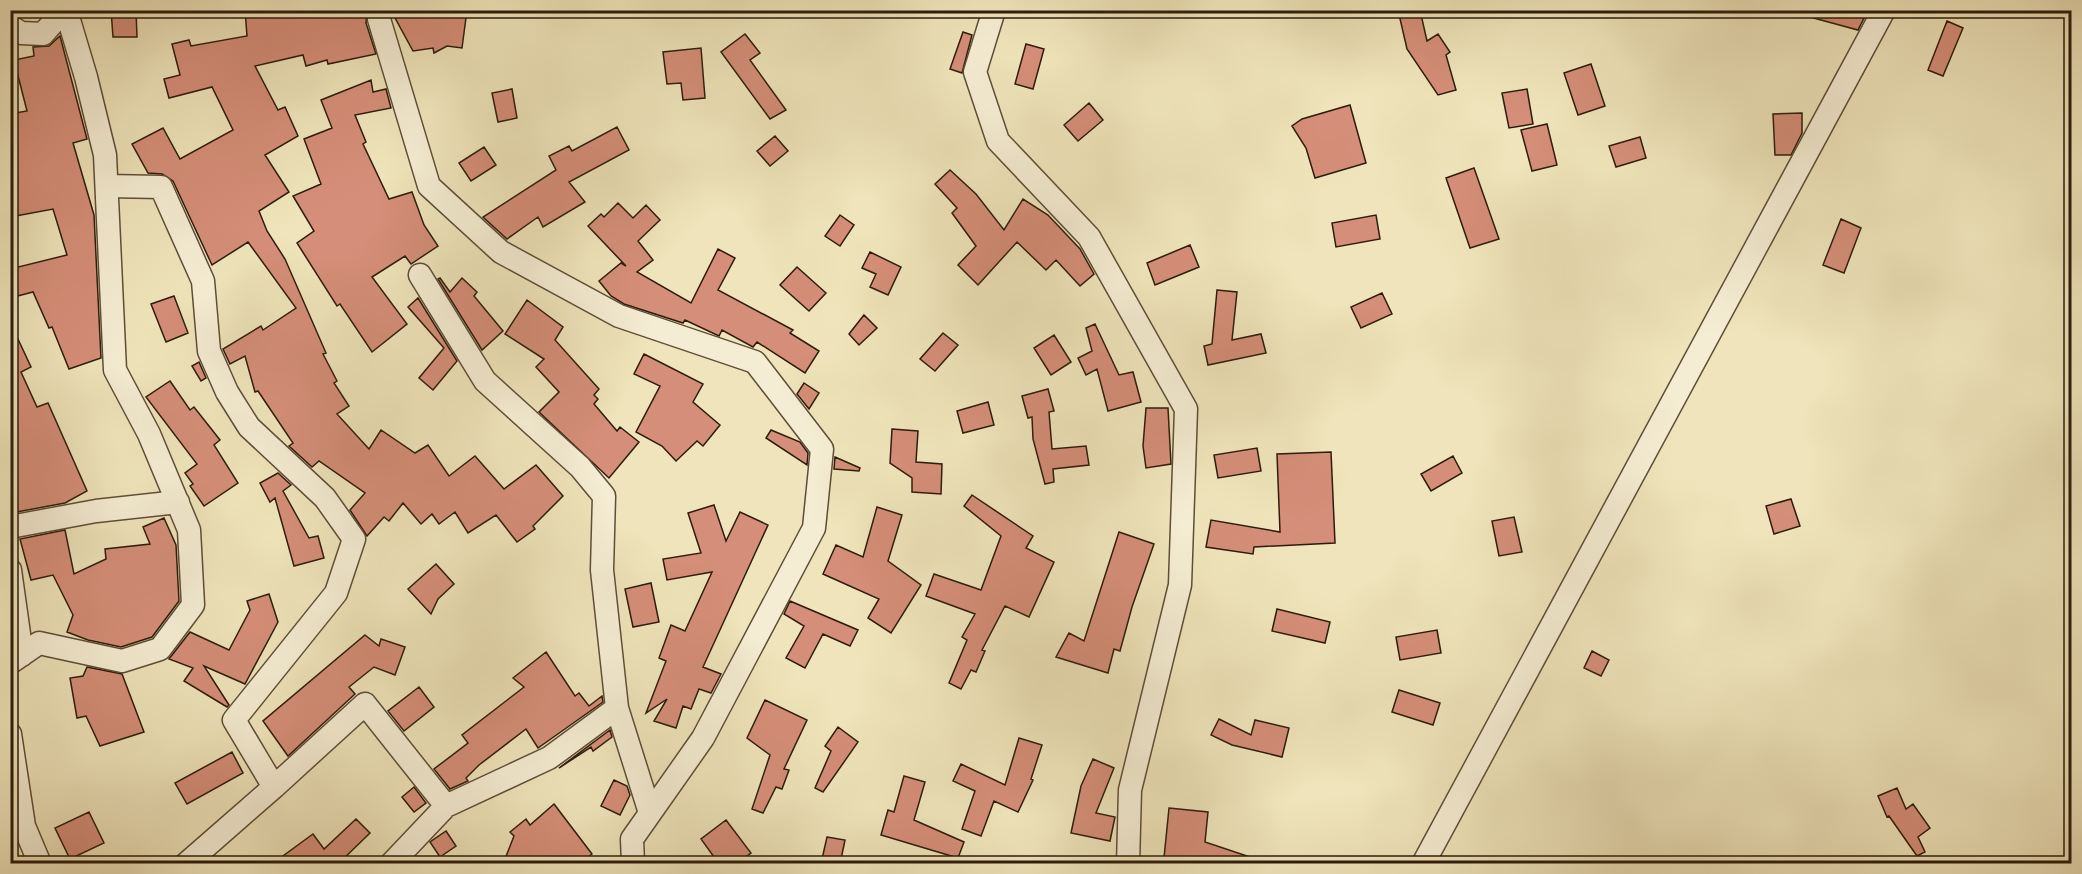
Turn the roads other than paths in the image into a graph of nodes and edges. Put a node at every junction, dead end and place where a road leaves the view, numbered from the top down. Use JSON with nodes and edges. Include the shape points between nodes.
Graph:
{"nodes":[{"id":1,"x":65,"y":10,"type":"edge"},
{"id":2,"x":381,"y":10,"type":"edge"},
{"id":3,"x":994,"y":10,"type":"edge"},
{"id":4,"x":1884,"y":10,"type":"edge"},
{"id":5,"x":10,"y":26,"type":"edge"},
{"id":6,"x":107,"y":186,"type":"junction"},
{"id":7,"x":420,"y":275,"type":"dead end"},
{"id":8,"x":178,"y":502,"type":"junction"},
{"id":9,"x":10,"y":526,"type":"edge"},
{"id":10,"x":10,"y":570,"type":"edge"},
{"id":11,"x":16,"y":659,"type":"edge"},
{"id":12,"x":617,"y":708,"type":"junction"},
{"id":13,"x":10,"y":734,"type":"edge"},
{"id":14,"x":274,"y":787,"type":"junction"},
{"id":15,"x":446,"y":806,"type":"junction"},
{"id":16,"x":650,"y":813,"type":"junction"},
{"id":17,"x":40,"y":864,"type":"edge"},
{"id":18,"x":186,"y":864,"type":"edge"},
{"id":19,"x":391,"y":864,"type":"edge"},
{"id":20,"x":633,"y":864,"type":"edge"},
{"id":21,"x":1128,"y":864,"type":"edge"},
{"id":22,"x":1423,"y":864,"type":"edge"}],
"edges":[{"from":1,"to":5,"type":"street","via":[[43,34],[21,33]]},
{"from":1,"to":6,"type":"street","via":[[105,155]]},
{"from":2,"to":16,"type":"street","via":[[379,19],[429,186],[501,252],[569,289],[618,315],[755,362],[822,449],[814,528],[703,738]]},
{"from":3,"to":21,"type":"street","via":[[975,72],[998,141],[1089,237],[1186,409],[1180,585],[1130,790]]},
{"from":4,"to":22,"type":"street"},
{"from":6,"to":8,"type":"street","via":[[116,370]]},
{"from":6,"to":14,"type":"street","via":[[161,187],[203,281],[209,351],[227,392],[249,427],[325,498],[354,539],[336,593],[234,720]]},
{"from":7,"to":12,"type":"street","via":[[485,381],[580,467],[604,496],[602,570]]},
{"from":8,"to":9,"type":"street"},
{"from":8,"to":11,"type":"street","via":[[189,530],[193,605],[160,649],[122,661],[39,644]]},
{"from":10,"to":11,"type":"street"},
{"from":12,"to":15,"type":"street","via":[[549,758]]},
{"from":12,"to":16,"type":"street"},
{"from":13,"to":17,"type":"street","via":[[24,826]]},
{"from":14,"to":15,"type":"street","via":[[364,704]]},
{"from":14,"to":18,"type":"street"},
{"from":15,"to":19,"type":"street"},
{"from":16,"to":20,"type":"street","via":[[632,839]]}]}
